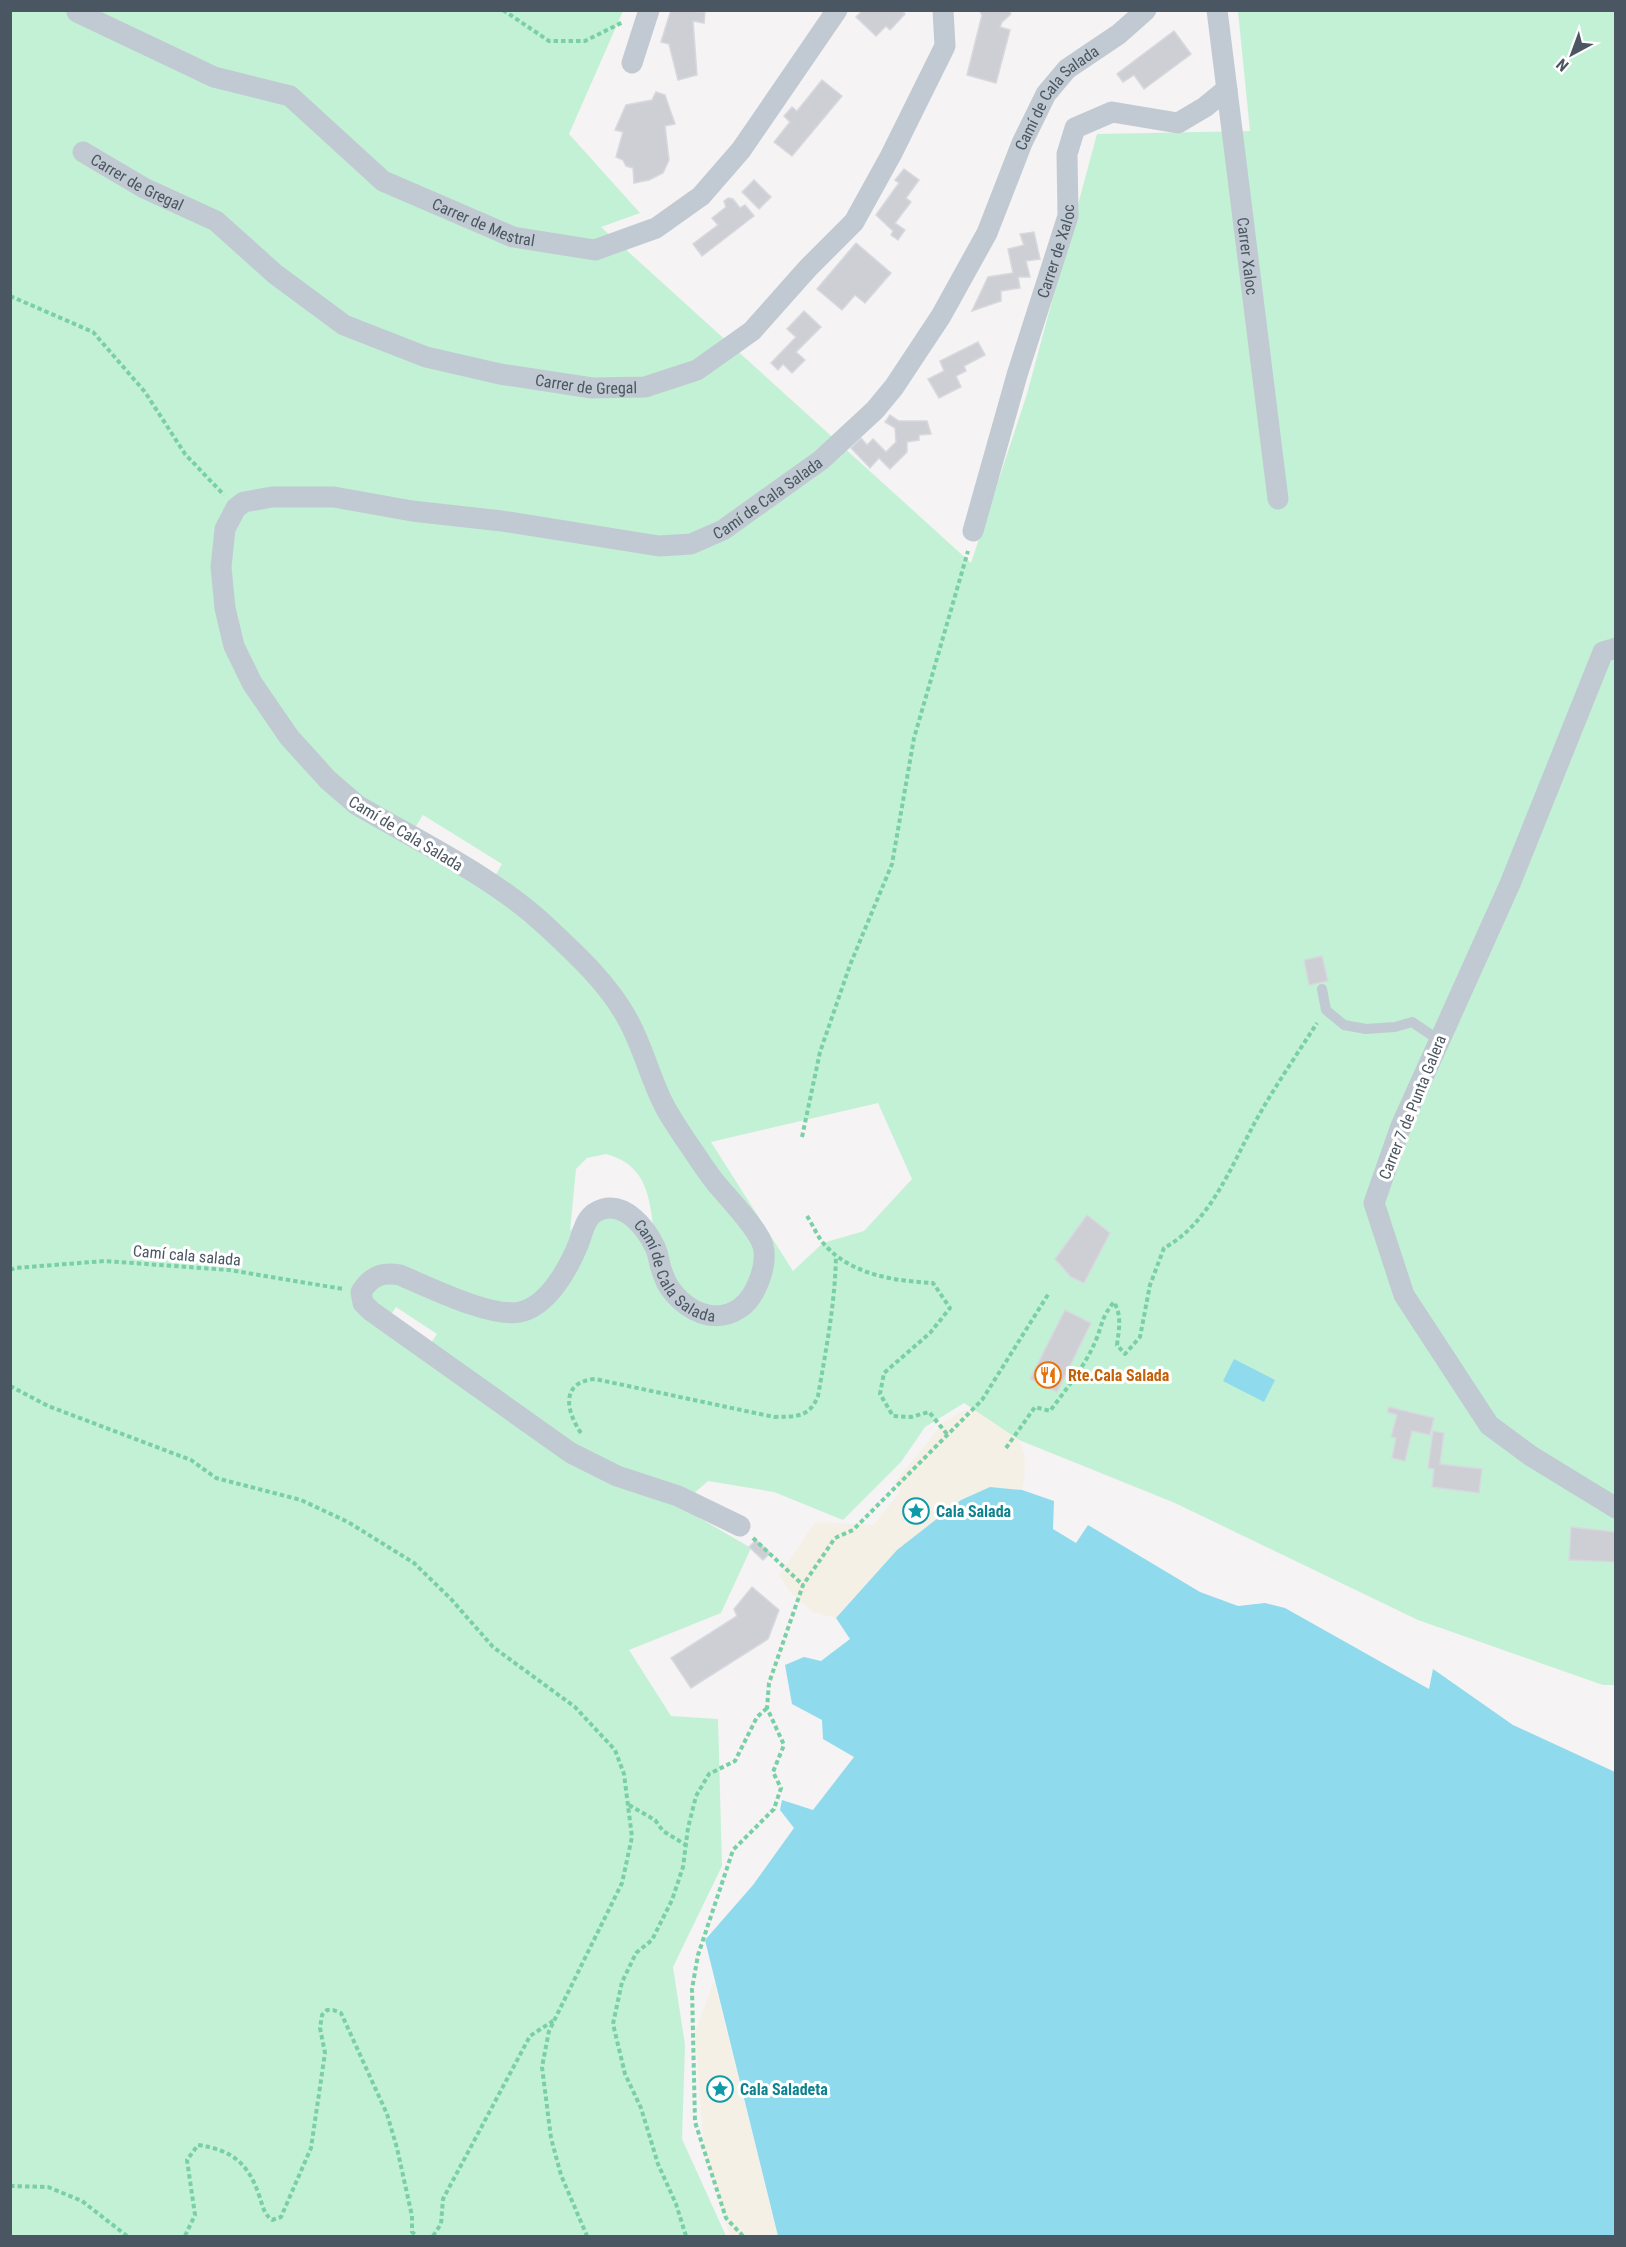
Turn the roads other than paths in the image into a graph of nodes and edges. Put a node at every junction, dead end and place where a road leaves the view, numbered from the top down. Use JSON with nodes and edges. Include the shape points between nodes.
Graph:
{"nodes":[{"id":1,"x":649,"y":10,"type":"edge"},
{"id":2,"x":837,"y":10,"type":"edge"},
{"id":3,"x":943,"y":10,"type":"edge"},
{"id":4,"x":1146,"y":10,"type":"edge"},
{"id":5,"x":1217,"y":10,"type":"edge"},
{"id":6,"x":77,"y":12,"type":"edge"},
{"id":7,"x":632,"y":63,"type":"dead end"},
{"id":8,"x":1227,"y":88,"type":"junction"},
{"id":9,"x":83,"y":152,"type":"dead end"},
{"id":10,"x":1278,"y":499,"type":"dead end"},
{"id":11,"x":974,"y":531,"type":"road end"},
{"id":12,"x":1616,"y":648,"type":"edge"},
{"id":13,"x":1322,"y":989,"type":"dead end"},
{"id":14,"x":1439,"y":1040,"type":"junction"},
{"id":15,"x":1616,"y":1508,"type":"edge"},
{"id":16,"x":740,"y":1526,"type":"road end"}],
"edges":[{"from":1,"to":7,"type":"street"},
{"from":2,"to":6,"type":"street","name":"Carrer de Mestral","via":[[741,150],[701,196],[656,228],[595,250],[513,237],[383,181],[290,96],[214,77]]},
{"from":3,"to":9,"type":"street","name":"Carrer de Gregal","via":[[945,46],[854,222],[808,267],[752,332],[697,370],[645,387],[592,388],[500,374],[426,357],[344,325],[275,274],[216,221],[144,188]]},
{"from":4,"to":16,"type":"street","name":"Camí de Cala Salada","via":[[1119,34],[1067,69],[1046,94],[1022,142],[987,233],[941,315],[894,387],[821,460],[723,530],[692,544],[659,546],[334,496],[272,496],[244,502],[236,508],[225,530],[221,581],[234,646],[269,711],[342,794],[508,895],[593,972],[628,1020],[675,1124],[763,1246],[762,1268],[743,1307],[730,1314],[703,1314],[678,1298],[642,1228],[612,1204],[588,1218],[578,1245],[552,1288],[542,1300],[521,1312],[476,1306],[389,1273],[372,1279],[361,1292],[363,1303],[571,1452],[617,1476],[678,1496]]},
{"from":5,"to":8,"type":"street","name":"Carrer Xaloc"},
{"from":8,"to":10,"type":"street","name":"Carrer Xaloc"},
{"from":8,"to":11,"type":"street","name":"Carrer de Xaloc","via":[[1178,123],[1112,112],[1075,128],[1067,154],[1068,216],[1017,375]]},
{"from":12,"to":14,"type":"street","name":"Carrer 7 de Punta Galera","via":[[1603,652],[1510,884]]},
{"from":13,"to":14,"type":"lane","via":[[1326,1010],[1344,1026],[1366,1029],[1412,1023]]},
{"from":14,"to":15,"type":"street","name":"Carrer 7 de Punta Galera","via":[[1401,1126],[1374,1203],[1404,1295],[1489,1425]]}]}
